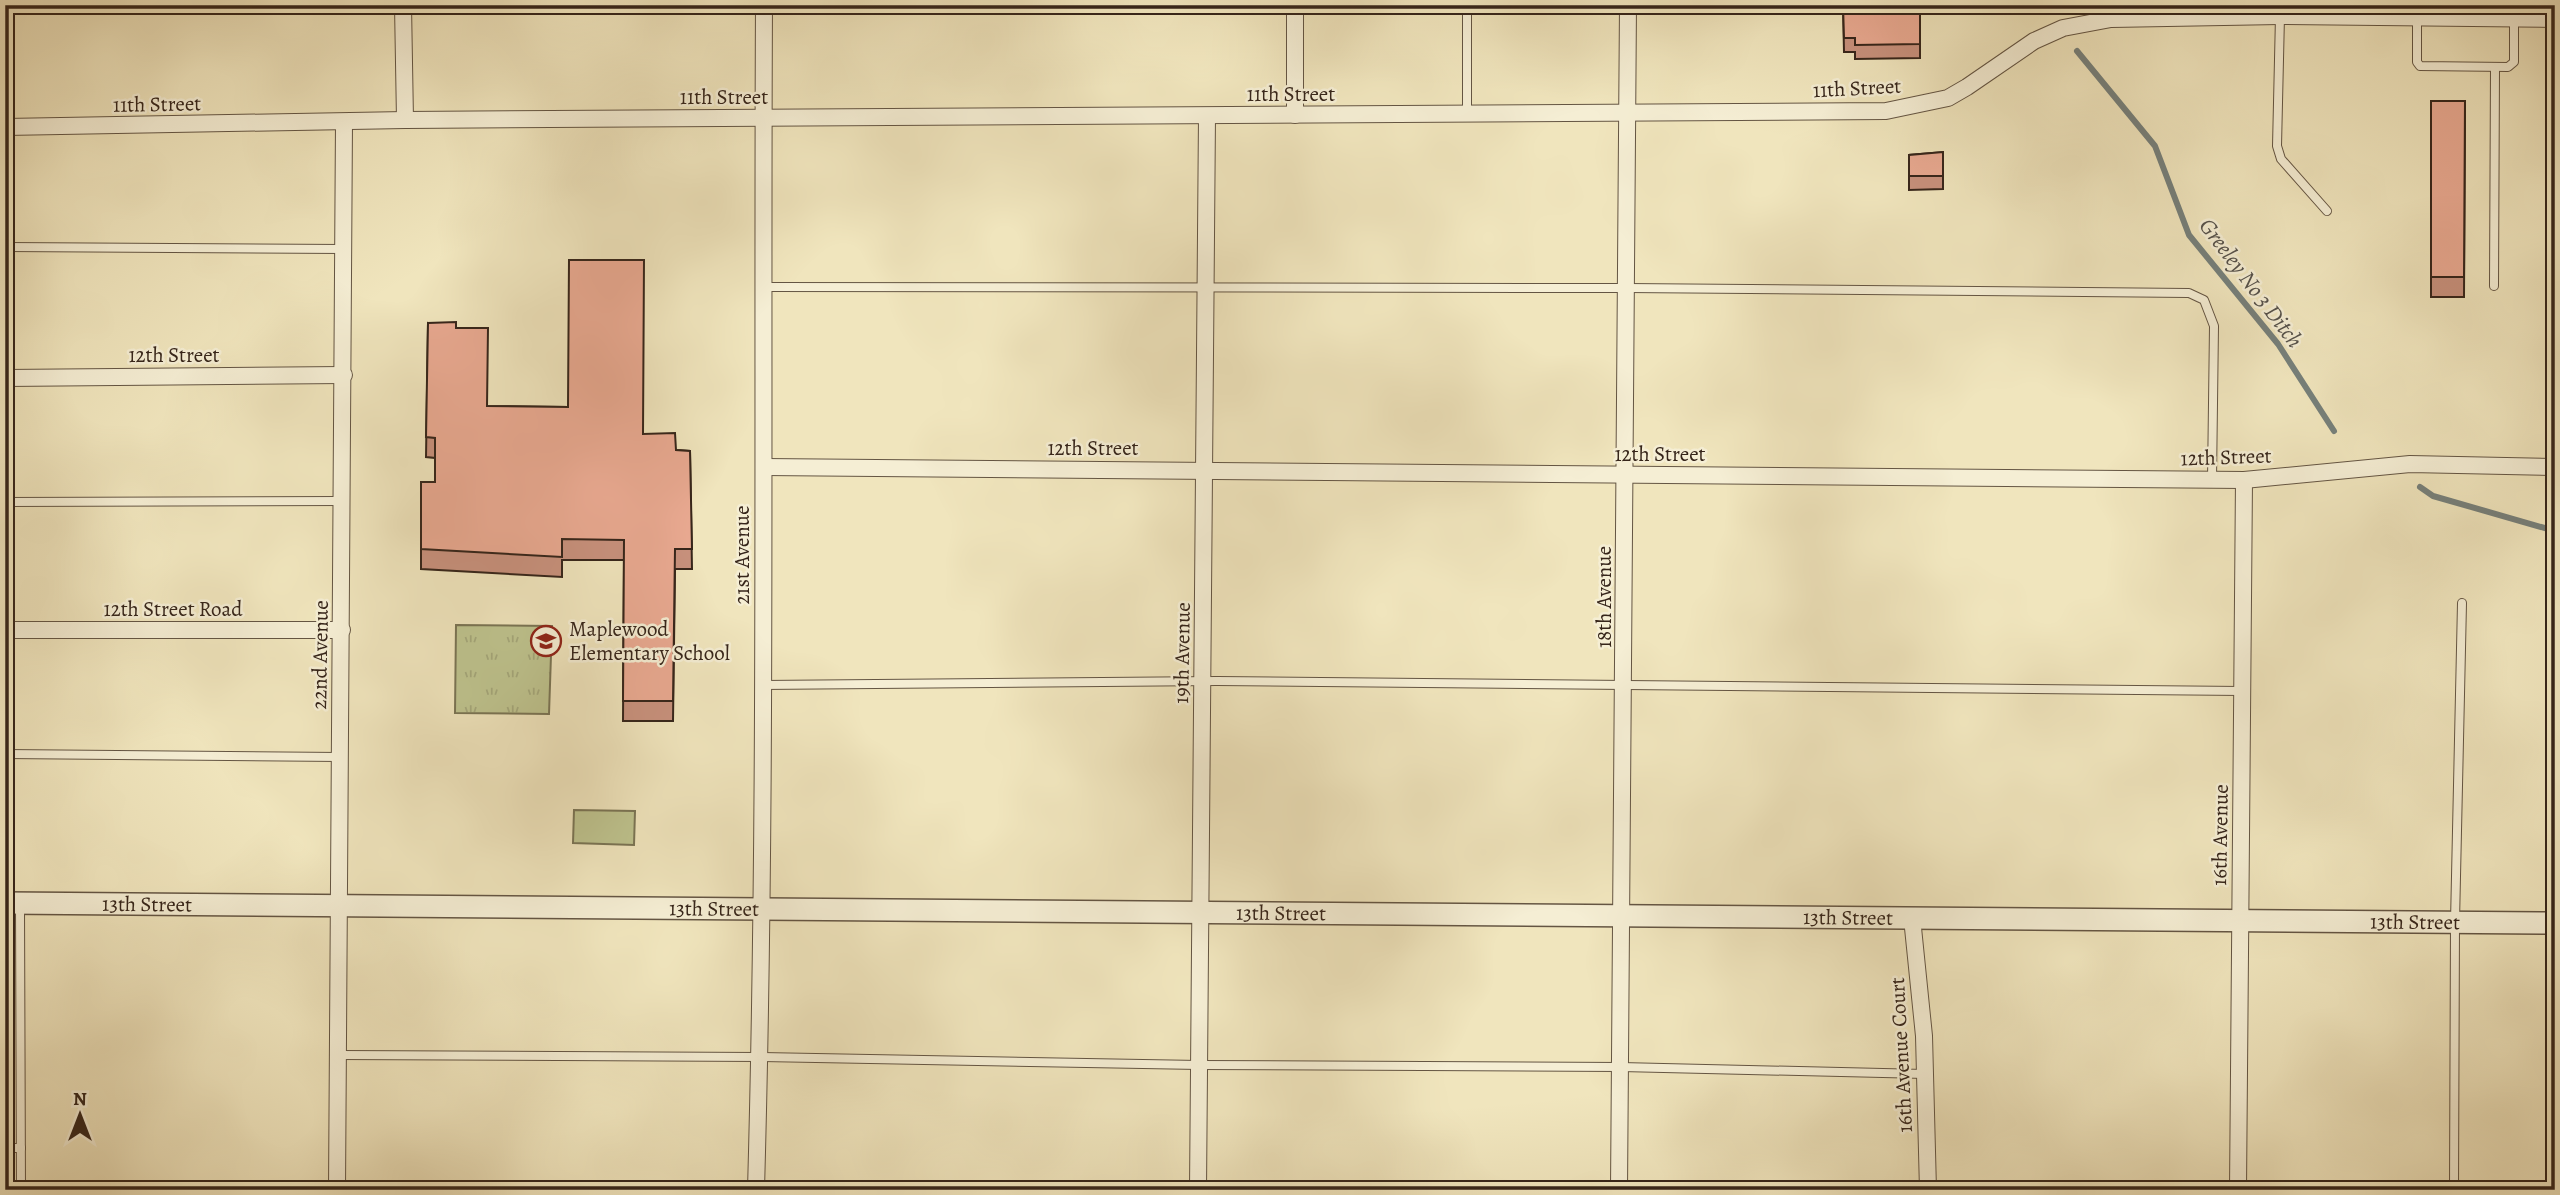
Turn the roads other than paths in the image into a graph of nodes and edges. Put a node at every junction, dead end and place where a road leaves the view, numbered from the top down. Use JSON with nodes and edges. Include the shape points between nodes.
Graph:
{"nodes":[{"id":1,"x":403,"y":5,"type":"edge"},
{"id":2,"x":764,"y":5,"type":"edge"},
{"id":3,"x":1295,"y":5,"type":"edge"},
{"id":4,"x":1467,"y":5,"type":"edge"},
{"id":5,"x":1628,"y":5,"type":"edge"},
{"id":6,"x":2280,"y":16,"type":"junction"},
{"id":7,"x":2417,"y":18,"type":"junction"},
{"id":8,"x":2514,"y":19,"type":"junction"},
{"id":9,"x":2555,"y":19,"type":"edge"},
{"id":10,"x":2495,"y":68,"type":"junction"},
{"id":11,"x":1629,"y":114,"type":"junction"},
{"id":12,"x":1294,"y":115,"type":"junction"},
{"id":13,"x":1467,"y":115,"type":"junction"},
{"id":14,"x":1207,"y":116,"type":"junction"},
{"id":15,"x":764,"y":118,"type":"junction"},
{"id":16,"x":405,"y":120,"type":"junction"},
{"id":17,"x":344,"y":122,"type":"junction"},
{"id":18,"x":5,"y":127,"type":"edge"},
{"id":19,"x":2327,"y":211,"type":"dead end"},
{"id":20,"x":5,"y":247,"type":"edge"},
{"id":21,"x":344,"y":249,"type":"junction"},
{"id":22,"x":1206,"y":286,"type":"junction"},
{"id":23,"x":2494,"y":286,"type":"dead end"},
{"id":24,"x":763,"y":287,"type":"junction"},
{"id":25,"x":1627,"y":288,"type":"junction"},
{"id":26,"x":344,"y":375,"type":"junction"},
{"id":27,"x":5,"y":378,"type":"edge"},
{"id":28,"x":764,"y":467,"type":"junction"},
{"id":29,"x":2555,"y":467,"type":"edge"},
{"id":30,"x":1205,"y":470,"type":"junction"},
{"id":31,"x":1626,"y":475,"type":"junction"},
{"id":32,"x":2212,"y":480,"type":"junction"},
{"id":33,"x":2244,"y":480,"type":"junction"},
{"id":34,"x":343,"y":501,"type":"junction"},
{"id":35,"x":5,"y":502,"type":"edge"},
{"id":36,"x":2462,"y":603,"type":"dead end"},
{"id":37,"x":5,"y":630,"type":"edge"},
{"id":38,"x":342,"y":630,"type":"junction"},
{"id":39,"x":1202,"y":681,"type":"junction"},
{"id":40,"x":762,"y":685,"type":"junction"},
{"id":41,"x":1624,"y":685,"type":"junction"},
{"id":42,"x":2242,"y":691,"type":"junction"},
{"id":43,"x":5,"y":754,"type":"edge"},
{"id":44,"x":340,"y":757,"type":"junction"},
{"id":45,"x":12,"y":903,"type":"edge"},
{"id":46,"x":338,"y":907,"type":"junction"},
{"id":47,"x":760,"y":910,"type":"junction"},
{"id":48,"x":1200,"y":913,"type":"junction"},
{"id":49,"x":1622,"y":916,"type":"junction"},
{"id":50,"x":1912,"y":918,"type":"junction"},
{"id":51,"x":2240,"y":921,"type":"junction"},
{"id":52,"x":2455,"y":922,"type":"junction"},
{"id":53,"x":2555,"y":923,"type":"edge"},
{"id":54,"x":339,"y":1055,"type":"junction"},
{"id":55,"x":760,"y":1057,"type":"junction"},
{"id":56,"x":1199,"y":1065,"type":"junction"},
{"id":57,"x":1621,"y":1067,"type":"junction"},
{"id":58,"x":1925,"y":1074,"type":"junction"},
{"id":59,"x":5,"y":1148,"type":"edge"},
{"id":60,"x":20,"y":1148,"type":"junction"},
{"id":61,"x":21,"y":1190,"type":"edge"},
{"id":62,"x":337,"y":1190,"type":"edge"},
{"id":63,"x":756,"y":1190,"type":"edge"},
{"id":64,"x":1198,"y":1190,"type":"edge"},
{"id":65,"x":1619,"y":1190,"type":"edge"},
{"id":66,"x":1928,"y":1190,"type":"edge"},
{"id":67,"x":2238,"y":1190,"type":"edge"},
{"id":68,"x":2454,"y":1190,"type":"edge"}],
"edges":[{"from":1,"to":16,"type":"street"},
{"from":2,"to":15,"type":"street","name":"21st Avenue"},
{"from":3,"to":12,"type":"street"},
{"from":4,"to":13,"type":"lane"},
{"from":5,"to":11,"type":"street","name":"18th Avenue"},
{"from":6,"to":7,"type":"street","name":"11th Street"},
{"from":6,"to":11,"type":"street","name":"11th Street","via":[[2082,23],[2034,41],[1948,98],[1886,111]]},
{"from":6,"to":19,"type":"lane","via":[[2277,146],[2281,159]]},
{"from":7,"to":8,"type":"street","name":"11th Street"},
{"from":7,"to":10,"type":"lane","via":[[2420,66]]},
{"from":8,"to":9,"type":"street","name":"11th Street"},
{"from":8,"to":10,"type":"lane","via":[[2514,62]]},
{"from":10,"to":23,"type":"lane"},
{"from":11,"to":13,"type":"street","name":"11th Street"},
{"from":11,"to":25,"type":"street","name":"18th Avenue"},
{"from":12,"to":13,"type":"street","name":"11th Street"},
{"from":12,"to":14,"type":"street","name":"11th Street"},
{"from":14,"to":15,"type":"street","name":"11th Street"},
{"from":14,"to":22,"type":"street","name":"19th Avenue"},
{"from":15,"to":16,"type":"street","name":"11th Street"},
{"from":15,"to":24,"type":"street","name":"21st Avenue"},
{"from":16,"to":17,"type":"street","name":"11th Street"},
{"from":17,"to":18,"type":"street","name":"11th Street"},
{"from":17,"to":21,"type":"street","name":"22nd Avenue"},
{"from":20,"to":21,"type":"lane"},
{"from":21,"to":26,"type":"street","name":"22nd Avenue"},
{"from":22,"to":24,"type":"lane"},
{"from":22,"to":25,"type":"lane"},
{"from":22,"to":30,"type":"street","name":"19th Avenue"},
{"from":24,"to":28,"type":"street","name":"21st Avenue"},
{"from":25,"to":31,"type":"street","name":"18th Avenue"},
{"from":25,"to":32,"type":"lane","via":[[2189,293],[2204,300],[2214,326]]},
{"from":26,"to":27,"type":"street","name":"12th Street"},
{"from":26,"to":34,"type":"street","name":"22nd Avenue"},
{"from":28,"to":30,"type":"street","name":"12th Street"},
{"from":28,"to":40,"type":"street","name":"21st Avenue"},
{"from":29,"to":33,"type":"street","name":"12th Street","via":[[2410,464]]},
{"from":30,"to":31,"type":"street","name":"12th Street"},
{"from":30,"to":39,"type":"street","name":"19th Avenue"},
{"from":31,"to":32,"type":"street","name":"12th Street"},
{"from":31,"to":41,"type":"street","name":"18th Avenue"},
{"from":32,"to":33,"type":"street","name":"12th Street"},
{"from":33,"to":42,"type":"street","name":"16th Avenue"},
{"from":34,"to":35,"type":"lane"},
{"from":34,"to":38,"type":"street","name":"22nd Avenue"},
{"from":36,"to":52,"type":"lane"},
{"from":37,"to":38,"type":"street","name":"12th Street Road"},
{"from":38,"to":44,"type":"street","name":"22nd Avenue"},
{"from":39,"to":40,"type":"lane"},
{"from":39,"to":41,"type":"lane"},
{"from":39,"to":48,"type":"street","name":"19th Avenue"},
{"from":40,"to":47,"type":"street","name":"21st Avenue"},
{"from":41,"to":42,"type":"lane"},
{"from":41,"to":49,"type":"street","name":"18th Avenue"},
{"from":42,"to":51,"type":"street","name":"16th Avenue"},
{"from":43,"to":44,"type":"lane"},
{"from":44,"to":46,"type":"street","name":"22nd Avenue"},
{"from":45,"to":46,"type":"street","name":"13th Street"},
{"from":45,"to":60,"type":"lane"},
{"from":46,"to":47,"type":"street","name":"13th Street"},
{"from":46,"to":54,"type":"street","name":"22nd Avenue"},
{"from":47,"to":48,"type":"street","name":"13th Street"},
{"from":47,"to":55,"type":"street","name":"21st Avenue"},
{"from":48,"to":49,"type":"street","name":"13th Street"},
{"from":48,"to":56,"type":"street","name":"19th Avenue"},
{"from":49,"to":50,"type":"street","name":"13th Street"},
{"from":49,"to":57,"type":"street","name":"18th Avenue"},
{"from":50,"to":51,"type":"street","name":"13th Street"},
{"from":50,"to":58,"type":"street","name":"16th Avenue Court"},
{"from":51,"to":52,"type":"street","name":"13th Street"},
{"from":51,"to":67,"type":"street","name":"16th Avenue"},
{"from":52,"to":53,"type":"street","name":"13th Street"},
{"from":52,"to":68,"type":"lane"},
{"from":54,"to":55,"type":"lane"},
{"from":54,"to":62,"type":"street","name":"22nd Avenue"},
{"from":55,"to":56,"type":"lane"},
{"from":55,"to":63,"type":"street","name":"21st Avenue"},
{"from":56,"to":57,"type":"lane"},
{"from":56,"to":64,"type":"street","name":"19th Avenue"},
{"from":57,"to":58,"type":"lane"},
{"from":57,"to":65,"type":"street","name":"18th Avenue"},
{"from":58,"to":66,"type":"street","name":"16th Avenue Court"},
{"from":59,"to":60,"type":"lane"},
{"from":60,"to":61,"type":"lane"}]}
